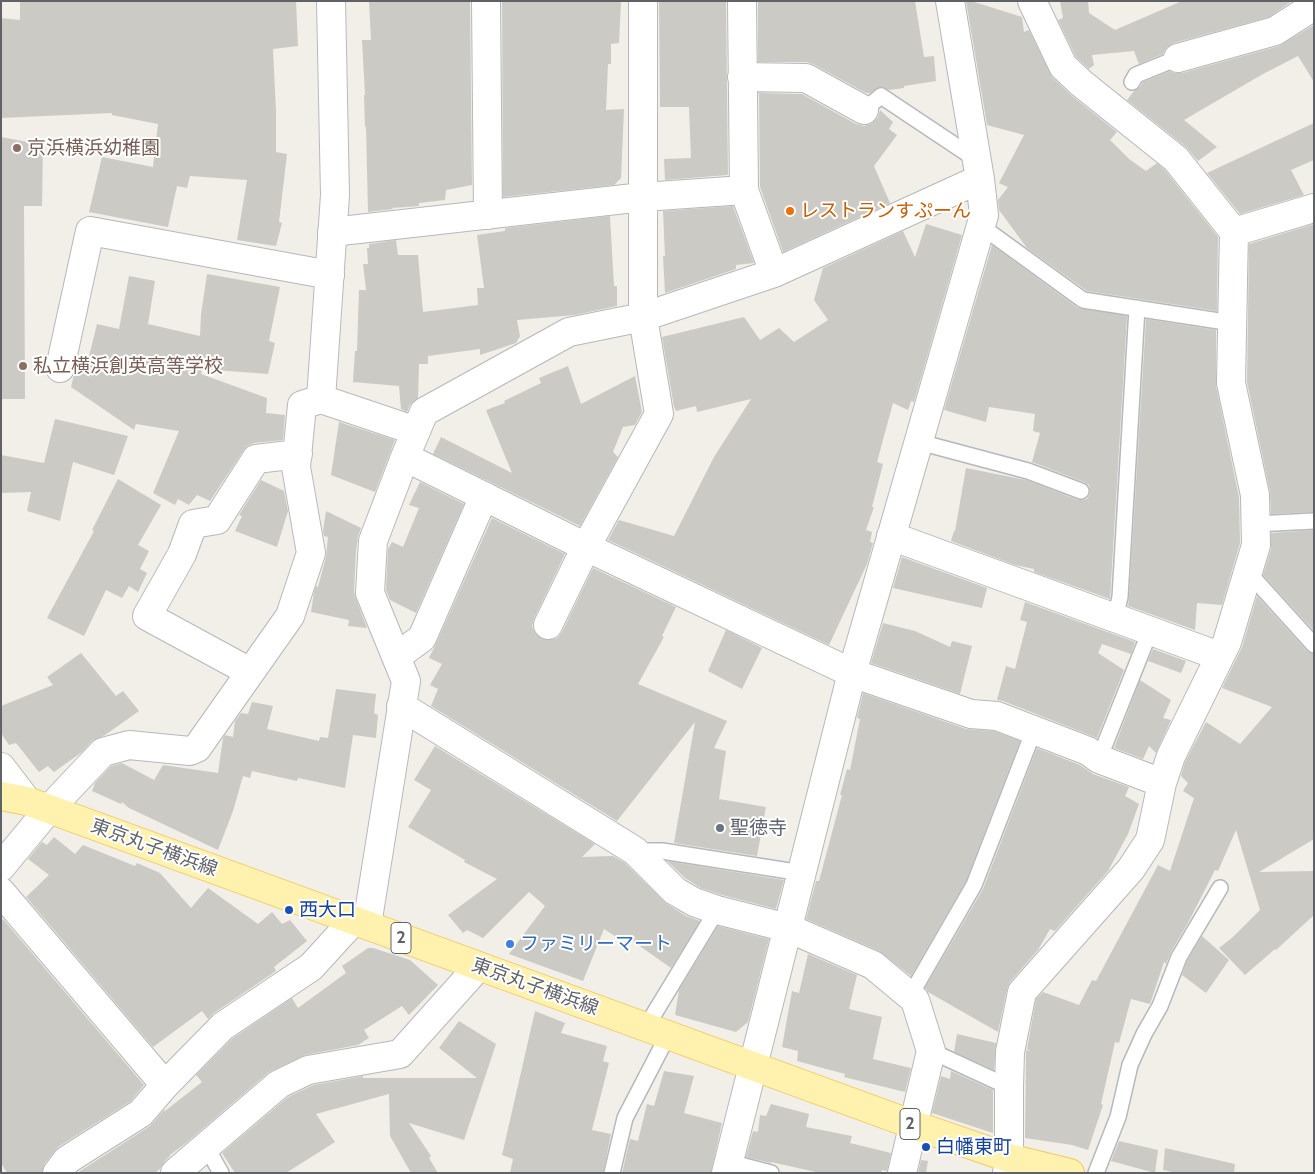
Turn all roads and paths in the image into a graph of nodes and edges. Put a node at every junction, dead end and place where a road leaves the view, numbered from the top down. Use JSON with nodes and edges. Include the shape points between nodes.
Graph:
{"nodes":[{"id":1,"x":332,"y":1,"type":"edge"},
{"id":2,"x":486,"y":1,"type":"edge"},
{"id":3,"x":643,"y":1,"type":"edge"},
{"id":4,"x":742,"y":1,"type":"edge"},
{"id":5,"x":950,"y":1,"type":"edge"},
{"id":6,"x":1032,"y":1,"type":"edge"},
{"id":7,"x":1314,"y":6,"type":"edge"},
{"id":8,"x":1178,"y":58,"type":"joint"},
{"id":9,"x":742,"y":77,"type":"junction"},
{"id":10,"x":1132,"y":82,"type":"dead end"},
{"id":11,"x":864,"y":110,"type":"joint"},
{"id":12,"x":978,"y":170,"type":"junction"},
{"id":13,"x":744,"y":190,"type":"junction"},
{"id":14,"x":643,"y":197,"type":"junction"},
{"id":15,"x":1314,"y":208,"type":"edge"},
{"id":16,"x":488,"y":214,"type":"junction"},
{"id":17,"x":981,"y":226,"type":"junction"},
{"id":18,"x":332,"y":232,"type":"junction"},
{"id":19,"x":1234,"y":232,"type":"junction"},
{"id":20,"x":774,"y":273,"type":"junction"},
{"id":21,"x":330,"y":275,"type":"junction"},
{"id":22,"x":1137,"y":308,"type":"junction"},
{"id":23,"x":643,"y":317,"type":"junction"},
{"id":24,"x":1232,"y":323,"type":"junction"},
{"id":25,"x":60,"y":368,"type":"dead end"},
{"id":26,"x":321,"y":399,"type":"junction"},
{"id":27,"x":416,"y":431,"type":"junction"},
{"id":28,"x":919,"y":442,"type":"junction"},
{"id":29,"x":298,"y":454,"type":"junction"},
{"id":30,"x":405,"y":457,"type":"junction"},
{"id":31,"x":1081,"y":491,"type":"dead end"},
{"id":32,"x":484,"y":496,"type":"junction"},
{"id":33,"x":1314,"y":521,"type":"edge"},
{"id":34,"x":1255,"y":524,"type":"junction"},
{"id":35,"x":892,"y":536,"type":"junction"},
{"id":36,"x":586,"y":547,"type":"junction"},
{"id":37,"x":1248,"y":572,"type":"junction"},
{"id":38,"x":1115,"y":618,"type":"junction"},
{"id":39,"x":548,"y":625,"type":"dead end"},
{"id":40,"x":1150,"y":630,"type":"junction"},
{"id":41,"x":1314,"y":645,"type":"edge"},
{"id":42,"x":1219,"y":656,"type":"junction"},
{"id":43,"x":396,"y":657,"type":"junction"},
{"id":44,"x":250,"y":672,"type":"junction"},
{"id":45,"x":852,"y":673,"type":"junction"},
{"id":46,"x":401,"y":706,"type":"junction"},
{"id":47,"x":1034,"y":730,"type":"junction"},
{"id":48,"x":1099,"y":759,"type":"junction"},
{"id":49,"x":1,"y":767,"type":"edge"},
{"id":50,"x":1162,"y":783,"type":"junction"},
{"id":51,"x":26,"y":802,"type":"edge"},
{"id":52,"x":635,"y":850,"type":"junction"},
{"id":53,"x":1,"y":867,"type":"edge"},
{"id":54,"x":802,"y":873,"type":"junction"},
{"id":55,"x":1220,"y":888,"type":"dead end"},
{"id":56,"x":1,"y":892,"type":"edge"},
{"id":57,"x":717,"y":910,"type":"junction"},
{"id":58,"x":360,"y":923,"type":"junction"},
{"id":59,"x":788,"y":928,"type":"junction"},
{"id":60,"x":478,"y":967,"type":"junction"},
{"id":61,"x":910,"y":996,"type":"junction"},
{"id":62,"x":657,"y":1031,"type":"junction"},
{"id":63,"x":931,"y":1051,"type":"junction"},
{"id":64,"x":753,"y":1066,"type":"junction"},
{"id":65,"x":165,"y":1085,"type":"junction"},
{"id":66,"x":1009,"y":1087,"type":"junction"},
{"id":67,"x":914,"y":1125,"type":"junction"},
{"id":68,"x":206,"y":1146,"type":"junction"},
{"id":69,"x":1008,"y":1166,"type":"edge"},
{"id":70,"x":728,"y":1168,"type":"edge"},
{"id":71,"x":57,"y":1173,"type":"edge"},
{"id":72,"x":175,"y":1173,"type":"edge"},
{"id":73,"x":221,"y":1173,"type":"edge"},
{"id":74,"x":612,"y":1173,"type":"edge"},
{"id":75,"x":770,"y":1173,"type":"edge"},
{"id":76,"x":902,"y":1173,"type":"edge"},
{"id":77,"x":1070,"y":1173,"type":"edge"},
{"id":78,"x":1096,"y":1173,"type":"edge"}],
"edges":[{"from":1,"to":18,"type":"street","via":[[335,195]]},
{"from":2,"to":16,"type":"street"},
{"from":3,"to":14,"type":"street"},
{"from":4,"to":9,"type":"street"},
{"from":5,"to":12,"type":"street"},
{"from":6,"to":19,"type":"street","via":[[1063,66],[1176,159]]},
{"from":7,"to":8,"type":"street","via":[[1275,31]]},
{"from":8,"to":10,"type":"lane","via":[[1136,75]]},
{"from":9,"to":11,"type":"street","via":[[806,78]]},
{"from":9,"to":13,"type":"street"},
{"from":11,"to":12,"type":"lane","via":[[881,96]]},
{"from":12,"to":17,"type":"street","via":[[984,215]]},
{"from":12,"to":20,"type":"street"},
{"from":13,"to":14,"type":"street"},
{"from":13,"to":20,"type":"street"},
{"from":14,"to":16,"type":"street"},
{"from":14,"to":23,"type":"street"},
{"from":15,"to":19,"type":"street"},
{"from":16,"to":18,"type":"street"},
{"from":17,"to":22,"type":"lane","via":[[1083,300]]},
{"from":17,"to":28,"type":"street"},
{"from":18,"to":21,"type":"street"},
{"from":19,"to":24,"type":"street"},
{"from":20,"to":23,"type":"street"},
{"from":21,"to":25,"type":"street","via":[[90,231]]},
{"from":21,"to":26,"type":"street"},
{"from":22,"to":24,"type":"lane"},
{"from":22,"to":38,"type":"lane","via":[[1120,597]]},
{"from":23,"to":27,"type":"street","via":[[569,332],[424,412]]},
{"from":23,"to":36,"type":"street","via":[[659,414]]},
{"from":24,"to":34,"type":"street","via":[[1231,383],[1255,495]]},
{"from":26,"to":27,"type":"street"},
{"from":26,"to":29,"type":"street","via":[[302,405]]},
{"from":27,"to":30,"type":"street"},
{"from":28,"to":31,"type":"lane","via":[[1028,471]]},
{"from":28,"to":35,"type":"street"},
{"from":29,"to":44,"type":"street","via":[[296,467],[311,553],[290,616]]},
{"from":29,"to":44,"type":"street","via":[[256,459],[217,520],[192,524],[182,554],[147,616]]},
{"from":30,"to":32,"type":"street"},
{"from":30,"to":43,"type":"street","via":[[373,541],[370,593]]},
{"from":32,"to":36,"type":"street"},
{"from":32,"to":43,"type":"street","via":[[422,638]]},
{"from":33,"to":34,"type":"lane"},
{"from":34,"to":37,"type":"street","via":[[1256,545]]},
{"from":35,"to":38,"type":"street"},
{"from":35,"to":45,"type":"street"},
{"from":36,"to":39,"type":"street"},
{"from":36,"to":45,"type":"street"},
{"from":37,"to":41,"type":"lane"},
{"from":37,"to":42,"type":"street","via":[[1227,642]]},
{"from":38,"to":40,"type":"street"},
{"from":40,"to":42,"type":"street"},
{"from":40,"to":48,"type":"lane"},
{"from":42,"to":50,"type":"street","via":[[1171,756]]},
{"from":43,"to":46,"type":"street","via":[[406,681]]},
{"from":44,"to":51,"type":"street","via":[[196,748],[190,751],[129,745],[103,752]]},
{"from":45,"to":47,"type":"street","via":[[971,714],[997,716]]},
{"from":45,"to":54,"type":"street"},
{"from":46,"to":52,"type":"street"},
{"from":46,"to":58,"type":"street"},
{"from":47,"to":48,"type":"street","via":[[1088,751]]},
{"from":47,"to":61,"type":"lane","via":[[974,886]]},
{"from":48,"to":50,"type":"street"},
{"from":49,"to":51,"type":"street"},
{"from":50,"to":66,"type":"street","via":[[1150,840],[1132,869],[1022,992],[1010,1052]]},
{"from":51,"to":53,"type":"street"},
{"from":51,"to":58,"type":"main road","name":"東京丸子横浜線","number":"2"},
{"from":52,"to":54,"type":"lane","via":[[662,851]]},
{"from":52,"to":57,"type":"street","via":[[674,891]]},
{"from":54,"to":59,"type":"street"},
{"from":55,"to":78,"type":"lane","via":[[1179,957],[1160,1006],[1130,1065],[1118,1117]]},
{"from":56,"to":65,"type":"street"},
{"from":57,"to":59,"type":"street"},
{"from":57,"to":62,"type":"lane"},
{"from":58,"to":60,"type":"main road","name":"東京丸子横浜線","number":"2"},
{"from":58,"to":65,"type":"street","via":[[311,967],[223,1026]]},
{"from":59,"to":61,"type":"street","via":[[873,965]]},
{"from":59,"to":64,"type":"street"},
{"from":60,"to":62,"type":"main road","name":"東京丸子横浜線","number":"2"},
{"from":60,"to":68,"type":"street","via":[[400,1054],[308,1070],[279,1084]]},
{"from":61,"to":63,"type":"street","via":[[915,1000]]},
{"from":62,"to":64,"type":"main road","name":"東京丸子横浜線","number":"2"},
{"from":62,"to":74,"type":"lane","via":[[625,1118]]},
{"from":63,"to":66,"type":"lane"},
{"from":63,"to":67,"type":"street"},
{"from":64,"to":67,"type":"main road","name":"東京丸子横浜線","number":"2"},
{"from":64,"to":70,"type":"street"},
{"from":65,"to":71,"type":"street","via":[[141,1113],[67,1160]]},
{"from":66,"to":69,"type":"street"},
{"from":67,"to":69,"type":"main road","name":"東京丸子横浜線","number":"2"},
{"from":67,"to":76,"type":"street"},
{"from":68,"to":72,"type":"street"},
{"from":68,"to":73,"type":"lane"},
{"from":69,"to":77,"type":"main road","name":"東京丸子横浜線","number":"2"},
{"from":70,"to":75,"type":"lane"}]}
